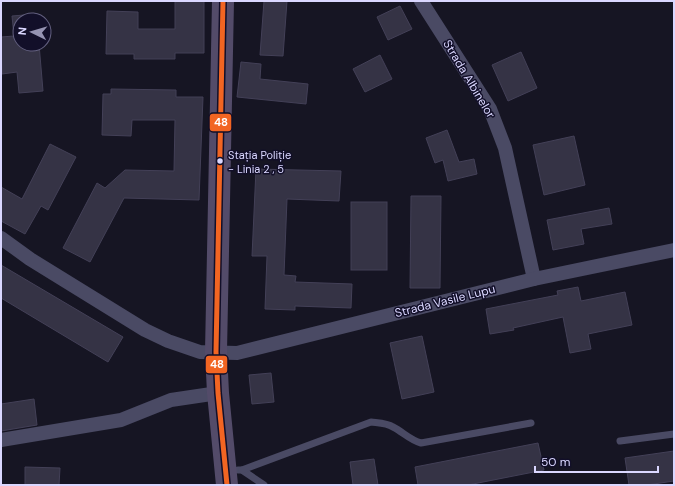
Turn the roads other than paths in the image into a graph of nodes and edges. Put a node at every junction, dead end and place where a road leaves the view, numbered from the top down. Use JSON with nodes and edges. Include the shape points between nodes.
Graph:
{"nodes":[{"id":1,"x":223,"y":1,"type":"edge"},
{"id":2,"x":422,"y":1,"type":"edge"},
{"id":3,"x":1,"y":238,"type":"edge"},
{"id":4,"x":674,"y":250,"type":"edge"},
{"id":5,"x":534,"y":279,"type":"junction"},
{"id":6,"x":216,"y":352,"type":"junction"},
{"id":7,"x":218,"y":393,"type":"junction"},
{"id":8,"x":531,"y":423,"type":"dead end"},
{"id":9,"x":674,"y":434,"type":"edge"},
{"id":10,"x":1,"y":440,"type":"edge"},
{"id":11,"x":620,"y":441,"type":"dead end"},
{"id":12,"x":231,"y":475,"type":"edge"},
{"id":13,"x":264,"y":485,"type":"edge"}],
"edges":[{"from":1,"to":6,"type":"main road"},
{"from":2,"to":5,"type":"street","name":"Strada Albinelor","via":[[490,109],[505,148]]},
{"from":3,"to":6,"type":"street","name":"Strada Vasile Lupu","via":[[30,259],[145,330],[200,352]]},
{"from":4,"to":5,"type":"street","name":"Strada Vasile Lupu"},
{"from":5,"to":6,"type":"street","name":"Strada Vasile Lupu","via":[[237,353]]},
{"from":6,"to":7,"type":"main road"},
{"from":7,"to":10,"type":"street","via":[[171,400],[121,420]]},
{"from":7,"to":12,"type":"main road"},
{"from":8,"to":12,"type":"lane","via":[[421,443],[413,441],[394,427],[371,422]]},
{"from":9,"to":11,"type":"lane"},
{"from":12,"to":13,"type":"lane"}]}
